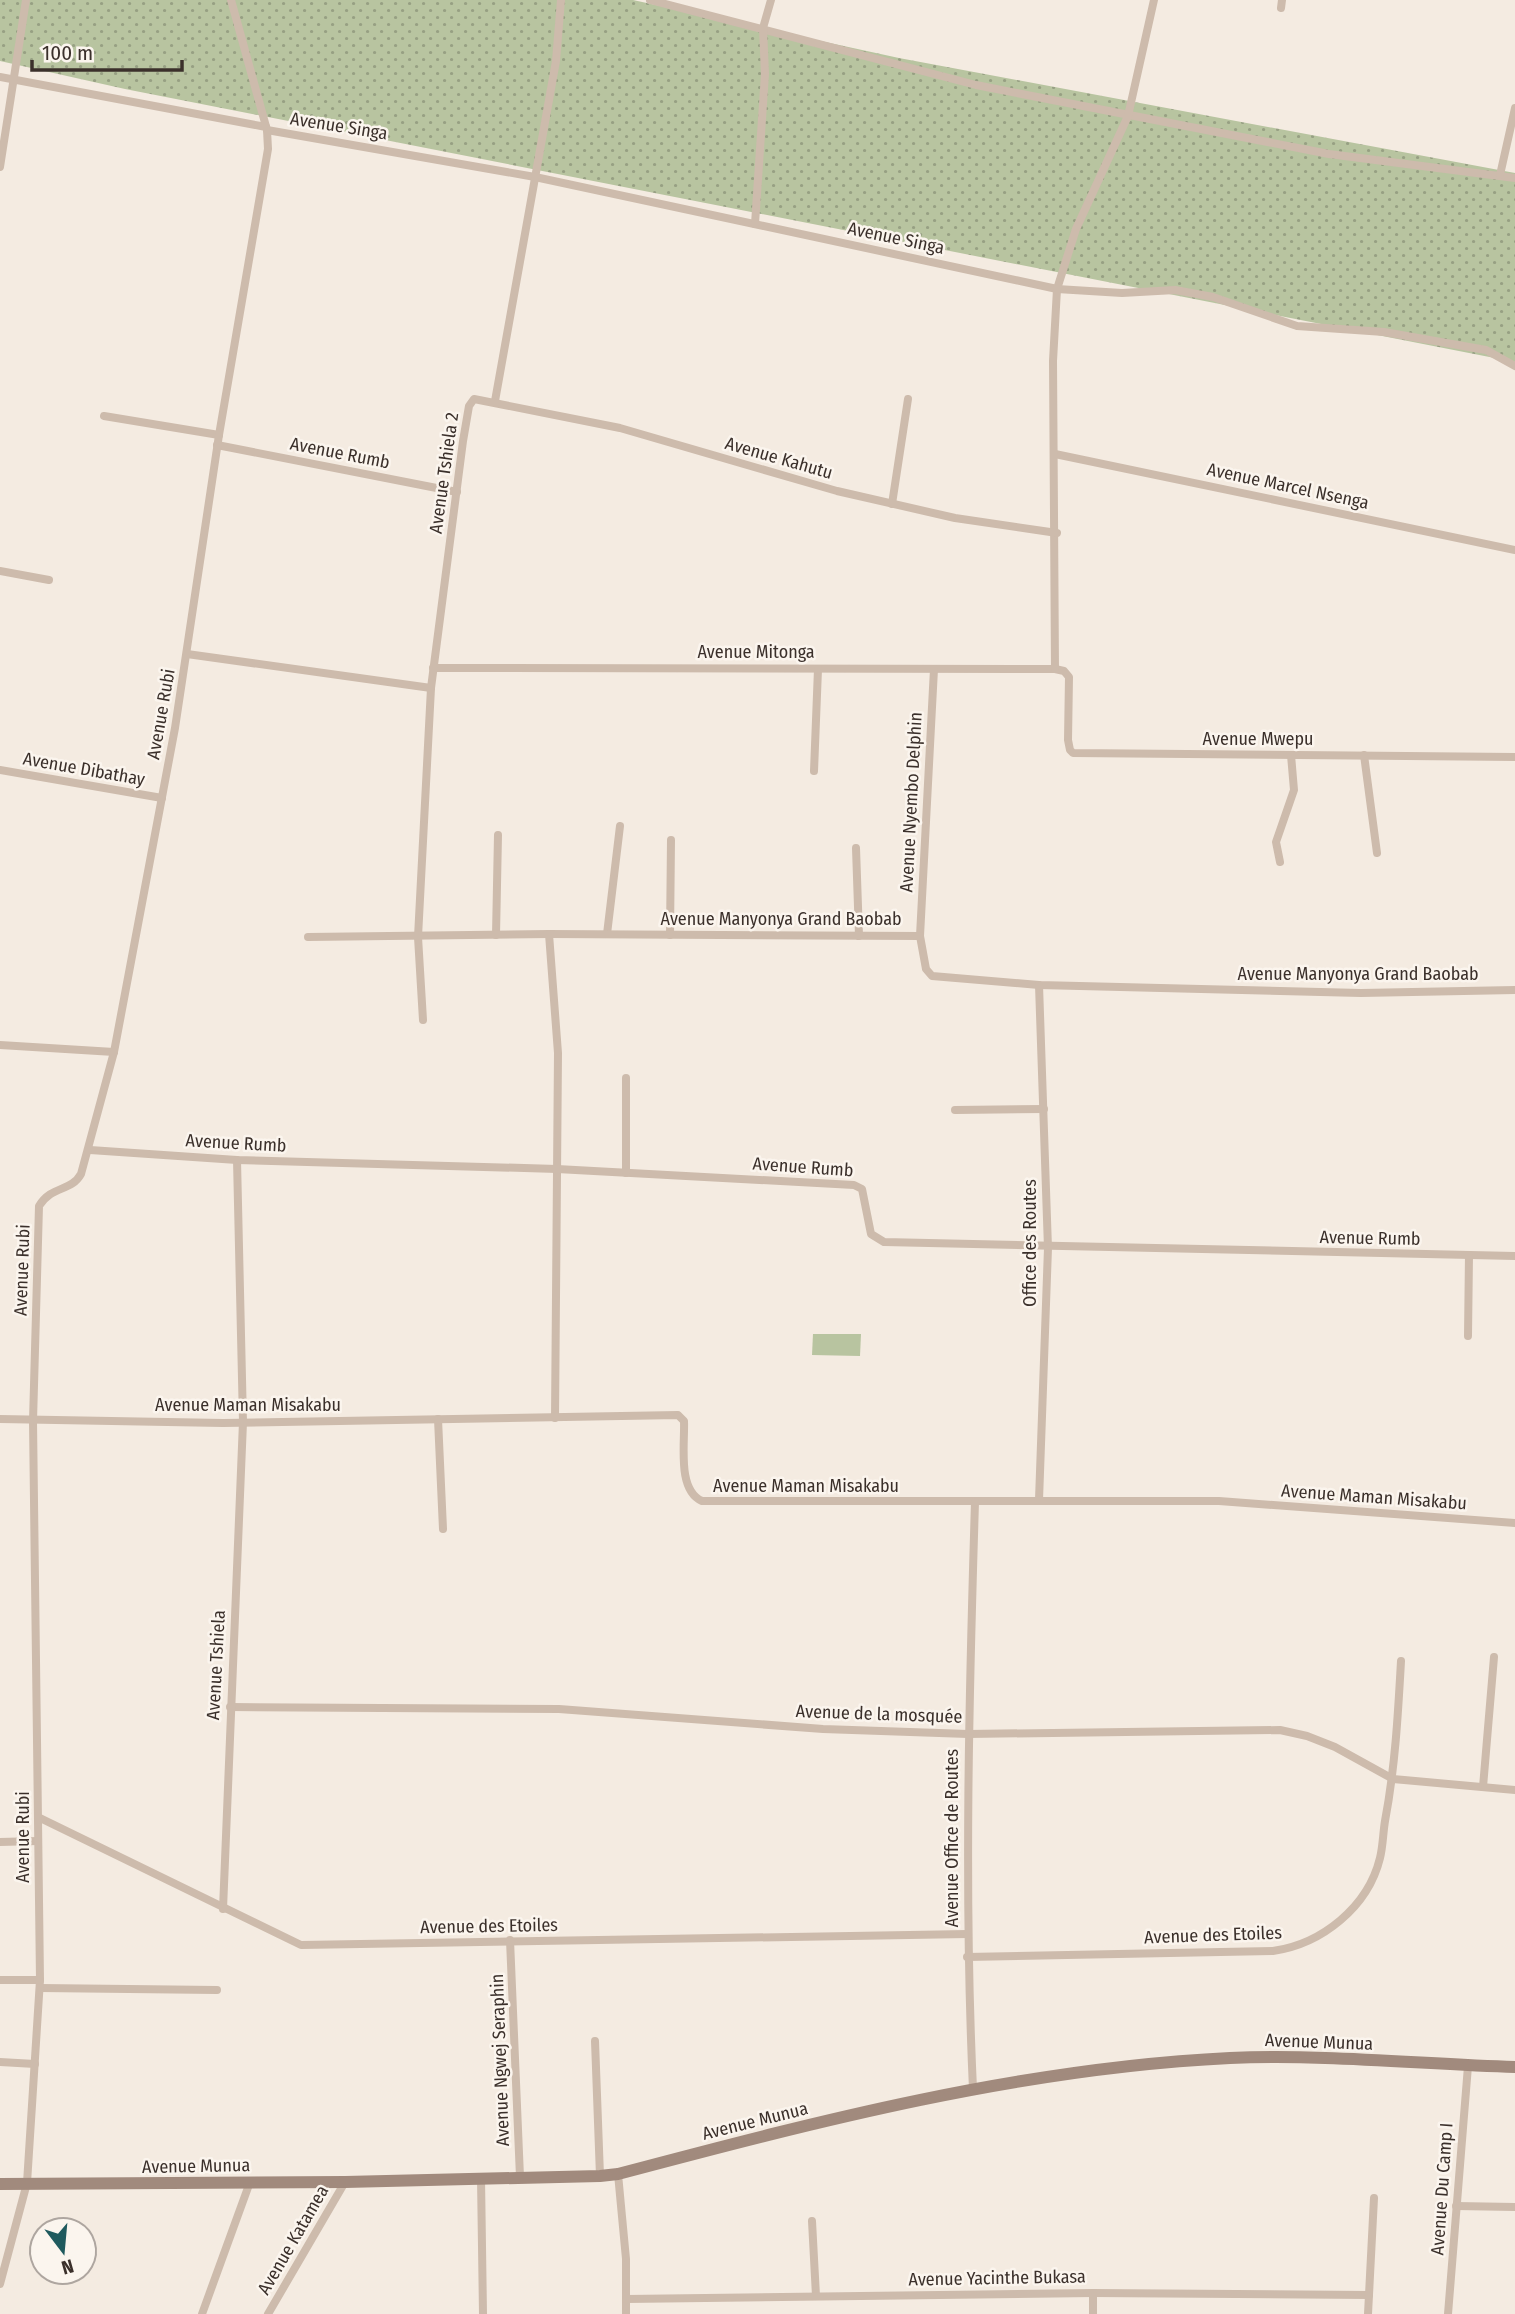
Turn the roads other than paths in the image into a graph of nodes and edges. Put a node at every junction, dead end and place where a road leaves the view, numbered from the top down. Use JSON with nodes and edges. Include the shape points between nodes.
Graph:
{"nodes":[{"id":1,"x":26,"y":0,"type":"edge"},
{"id":2,"x":231,"y":0,"type":"edge"},
{"id":3,"x":561,"y":0,"type":"edge"},
{"id":4,"x":650,"y":0,"type":"edge"},
{"id":5,"x":771,"y":0,"type":"edge"},
{"id":6,"x":1154,"y":0,"type":"edge"},
{"id":7,"x":763,"y":28,"type":"junction"},
{"id":8,"x":0,"y":77,"type":"edge"},
{"id":9,"x":14,"y":79,"type":"junction"},
{"id":10,"x":1515,"y":108,"type":"edge"},
{"id":11,"x":1128,"y":116,"type":"junction"},
{"id":12,"x":266,"y":129,"type":"junction"},
{"id":13,"x":0,"y":167,"type":"edge"},
{"id":14,"x":1500,"y":175,"type":"junction"},
{"id":15,"x":535,"y":177,"type":"junction"},
{"id":16,"x":1515,"y":178,"type":"edge"},
{"id":17,"x":755,"y":224,"type":"junction"},
{"id":18,"x":1057,"y":289,"type":"junction"},
{"id":19,"x":1515,"y":366,"type":"edge"},
{"id":20,"x":908,"y":399,"type":"dead end"},
{"id":21,"x":495,"y":401,"type":"junction"},
{"id":22,"x":104,"y":416,"type":"dead end"},
{"id":23,"x":218,"y":440,"type":"junction"},
{"id":24,"x":1055,"y":454,"type":"junction"},
{"id":25,"x":457,"y":492,"type":"junction"},
{"id":26,"x":892,"y":504,"type":"junction"},
{"id":27,"x":1057,"y":533,"type":"junction"},
{"id":28,"x":1515,"y":550,"type":"edge"},
{"id":29,"x":0,"y":571,"type":"edge"},
{"id":30,"x":49,"y":580,"type":"dead end"},
{"id":31,"x":187,"y":654,"type":"junction"},
{"id":32,"x":433,"y":668,"type":"junction"},
{"id":33,"x":818,"y":668,"type":"junction"},
{"id":34,"x":934,"y":669,"type":"junction"},
{"id":35,"x":1055,"y":669,"type":"junction"},
{"id":36,"x":430,"y":688,"type":"junction"},
{"id":37,"x":1291,"y":755,"type":"junction"},
{"id":38,"x":1364,"y":755,"type":"junction"},
{"id":39,"x":1515,"y":757,"type":"edge"},
{"id":40,"x":0,"y":770,"type":"edge"},
{"id":41,"x":814,"y":771,"type":"dead end"},
{"id":42,"x":162,"y":798,"type":"junction"},
{"id":43,"x":620,"y":826,"type":"dead end"},
{"id":44,"x":498,"y":835,"type":"dead end"},
{"id":45,"x":671,"y":840,"type":"dead end"},
{"id":46,"x":856,"y":848,"type":"dead end"},
{"id":47,"x":1377,"y":853,"type":"dead end"},
{"id":48,"x":1280,"y":862,"type":"dead end"},
{"id":49,"x":549,"y":934,"type":"junction"},
{"id":50,"x":607,"y":934,"type":"junction"},
{"id":51,"x":670,"y":934,"type":"junction"},
{"id":52,"x":496,"y":935,"type":"junction"},
{"id":53,"x":859,"y":936,"type":"junction"},
{"id":54,"x":920,"y":936,"type":"junction"},
{"id":55,"x":308,"y":937,"type":"dead end"},
{"id":56,"x":418,"y":937,"type":"junction"},
{"id":57,"x":1039,"y":985,"type":"junction"},
{"id":58,"x":1515,"y":990,"type":"edge"},
{"id":59,"x":423,"y":1020,"type":"dead end"},
{"id":60,"x":0,"y":1045,"type":"edge"},
{"id":61,"x":114,"y":1052,"type":"junction"},
{"id":62,"x":626,"y":1078,"type":"dead end"},
{"id":63,"x":1044,"y":1109,"type":"junction"},
{"id":64,"x":955,"y":1110,"type":"dead end"},
{"id":65,"x":90,"y":1150,"type":"junction"},
{"id":66,"x":237,"y":1160,"type":"junction"},
{"id":67,"x":556,"y":1169,"type":"junction"},
{"id":68,"x":626,"y":1173,"type":"junction"},
{"id":69,"x":1048,"y":1248,"type":"junction"},
{"id":70,"x":1469,"y":1255,"type":"junction"},
{"id":71,"x":1515,"y":1256,"type":"edge"},
{"id":72,"x":1468,"y":1336,"type":"dead end"},
{"id":73,"x":555,"y":1418,"type":"junction"},
{"id":74,"x":0,"y":1419,"type":"edge"},
{"id":75,"x":438,"y":1419,"type":"junction"},
{"id":76,"x":33,"y":1421,"type":"junction"},
{"id":77,"x":243,"y":1422,"type":"junction"},
{"id":78,"x":1039,"y":1500,"type":"junction"},
{"id":79,"x":975,"y":1502,"type":"junction"},
{"id":80,"x":1515,"y":1523,"type":"edge"},
{"id":81,"x":443,"y":1529,"type":"dead end"},
{"id":82,"x":1494,"y":1657,"type":"dead end"},
{"id":83,"x":1401,"y":1661,"type":"dead end"},
{"id":84,"x":230,"y":1707,"type":"junction"},
{"id":85,"x":968,"y":1734,"type":"junction"},
{"id":86,"x":1393,"y":1779,"type":"junction"},
{"id":87,"x":1483,"y":1787,"type":"junction"},
{"id":88,"x":1515,"y":1790,"type":"edge"},
{"id":89,"x":40,"y":1818,"type":"junction"},
{"id":90,"x":38,"y":1841,"type":"junction"},
{"id":91,"x":0,"y":1842,"type":"edge"},
{"id":92,"x":223,"y":1909,"type":"junction"},
{"id":93,"x":968,"y":1934,"type":"junction"},
{"id":94,"x":510,"y":1940,"type":"junction"},
{"id":95,"x":967,"y":1957,"type":"junction"},
{"id":96,"x":0,"y":1980,"type":"edge"},
{"id":97,"x":40,"y":1984,"type":"junction"},
{"id":98,"x":217,"y":1990,"type":"dead end"},
{"id":99,"x":595,"y":2041,"type":"dead end"},
{"id":100,"x":0,"y":2062,"type":"edge"},
{"id":101,"x":35,"y":2064,"type":"junction"},
{"id":102,"x":1468,"y":2066,"type":"junction"},
{"id":103,"x":1515,"y":2067,"type":"edge"},
{"id":104,"x":973,"y":2089,"type":"junction"},
{"id":105,"x":618,"y":2174,"type":"junction"},
{"id":106,"x":600,"y":2176,"type":"junction"},
{"id":107,"x":520,"y":2177,"type":"junction"},
{"id":108,"x":481,"y":2178,"type":"junction"},
{"id":109,"x":250,"y":2182,"type":"junction"},
{"id":110,"x":345,"y":2182,"type":"junction"},
{"id":111,"x":27,"y":2183,"type":"junction"},
{"id":112,"x":0,"y":2184,"type":"edge"},
{"id":113,"x":1374,"y":2198,"type":"dead end"},
{"id":114,"x":1456,"y":2206,"type":"junction"},
{"id":115,"x":1515,"y":2207,"type":"edge"},
{"id":116,"x":812,"y":2221,"type":"dead end"},
{"id":117,"x":0,"y":2284,"type":"edge"},
{"id":118,"x":1093,"y":2293,"type":"junction"},
{"id":119,"x":1369,"y":2295,"type":"junction"},
{"id":120,"x":816,"y":2296,"type":"junction"},
{"id":121,"x":626,"y":2299,"type":"junction"},
{"id":122,"x":202,"y":2314,"type":"edge"},
{"id":123,"x":268,"y":2314,"type":"edge"},
{"id":124,"x":483,"y":2314,"type":"edge"},
{"id":125,"x":625,"y":2314,"type":"edge"},
{"id":126,"x":1093,"y":2314,"type":"edge"},
{"id":127,"x":1368,"y":2314,"type":"edge"},
{"id":128,"x":1448,"y":2314,"type":"edge"}],
"edges":[{"from":1,"to":9,"type":"street"},
{"from":2,"to":12,"type":"street","name":"Avenue Rubi"},
{"from":3,"to":15,"type":"street","via":[[556,61]]},
{"from":4,"to":7,"type":"street"},
{"from":5,"to":7,"type":"street"},
{"from":6,"to":11,"type":"street"},
{"from":7,"to":11,"type":"street","via":[[976,85]]},
{"from":7,"to":17,"type":"street","via":[[765,74]]},
{"from":8,"to":9,"type":"street","name":"Avenue Singa"},
{"from":9,"to":12,"type":"street","name":"Avenue Singa"},
{"from":9,"to":13,"type":"street"},
{"from":10,"to":14,"type":"street"},
{"from":11,"to":14,"type":"street","via":[[1329,153]]},
{"from":11,"to":18,"type":"street","via":[[1076,229]]},
{"from":12,"to":15,"type":"street","name":"Avenue Singa"},
{"from":12,"to":23,"type":"street","name":"Avenue Rubi","via":[[268,149]]},
{"from":14,"to":16,"type":"street"},
{"from":15,"to":17,"type":"street","name":"Avenue Singa"},
{"from":15,"to":21,"type":"street"},
{"from":17,"to":18,"type":"street","name":"Avenue Singa"},
{"from":18,"to":19,"type":"street","name":"Avenue Singa","via":[[1175,290],[1213,297],[1297,326],[1350,328],[1486,350]]},
{"from":18,"to":24,"type":"street"},
{"from":20,"to":26,"type":"street"},
{"from":21,"to":25,"type":"street","name":"Avenue Tshiela 2","via":[[477,398],[470,404]]},
{"from":21,"to":26,"type":"street","name":"Avenue Kahutu","via":[[620,428]]},
{"from":22,"to":23,"type":"street"},
{"from":23,"to":25,"type":"street","name":"Avenue Rumb"},
{"from":23,"to":31,"type":"street","name":"Avenue Rubi"},
{"from":24,"to":27,"type":"street"},
{"from":24,"to":28,"type":"street","name":"Avenue Marcel Nsenga"},
{"from":25,"to":32,"type":"street","name":"Avenue Tshiela 2"},
{"from":26,"to":27,"type":"street","name":"Avenue Kahutu","via":[[955,519]]},
{"from":27,"to":35,"type":"street"},
{"from":29,"to":30,"type":"street"},
{"from":31,"to":36,"type":"street"},
{"from":31,"to":42,"type":"street","name":"Avenue Rubi"},
{"from":32,"to":33,"type":"street","name":"Avenue Mitonga"},
{"from":32,"to":36,"type":"street","name":"Avenue Tshiela 2"},
{"from":33,"to":34,"type":"street","name":"Avenue Mitonga"},
{"from":33,"to":41,"type":"street"},
{"from":34,"to":35,"type":"street","name":"Avenue Mitonga"},
{"from":34,"to":54,"type":"street","name":"Avenue Nyembo Delphin"},
{"from":35,"to":37,"type":"street","name":"Avenue Mwepu","via":[[1066,672],[1069,682],[1068,740],[1073,753]]},
{"from":36,"to":56,"type":"street","name":"Avenue Tshiela 2"},
{"from":37,"to":38,"type":"street","name":"Avenue Mwepu"},
{"from":37,"to":48,"type":"street","via":[[1294,790],[1276,842]]},
{"from":38,"to":39,"type":"street","name":"Avenue Mwepu"},
{"from":38,"to":47,"type":"street"},
{"from":40,"to":42,"type":"street","name":"Avenue Dibathay"},
{"from":42,"to":61,"type":"street","name":"Avenue Rubi"},
{"from":43,"to":50,"type":"street"},
{"from":44,"to":52,"type":"street"},
{"from":45,"to":51,"type":"street"},
{"from":46,"to":53,"type":"street"},
{"from":49,"to":50,"type":"street","name":"Avenue Manyonya Grand Baobab"},
{"from":49,"to":52,"type":"street","name":"Avenue Manyonya Grand Baobab"},
{"from":49,"to":67,"type":"street","via":[[558,1053]]},
{"from":50,"to":51,"type":"street","name":"Avenue Manyonya Grand Baobab"},
{"from":51,"to":53,"type":"street","name":"Avenue Manyonya Grand Baobab"},
{"from":52,"to":56,"type":"street","name":"Avenue Manyonya Grand Baobab"},
{"from":53,"to":54,"type":"street","name":"Avenue Manyonya Grand Baobab"},
{"from":54,"to":57,"type":"street","name":"Avenue Manyonya Grand Baobab","via":[[926,969],[932,976]]},
{"from":55,"to":56,"type":"street","name":"Avenue Manyonya Grand Baobab"},
{"from":56,"to":59,"type":"street","name":"Avenue Tshiela 2"},
{"from":57,"to":58,"type":"street","name":"Avenue Manyonya Grand Baobab","via":[[1361,993]]},
{"from":57,"to":63,"type":"street","name":"Office des Routes"},
{"from":60,"to":61,"type":"street"},
{"from":61,"to":65,"type":"street","name":"Avenue Rubi"},
{"from":62,"to":68,"type":"street"},
{"from":63,"to":64,"type":"street"},
{"from":63,"to":69,"type":"street","name":"Office des Routes"},
{"from":65,"to":66,"type":"street","name":"Avenue Rumb"},
{"from":65,"to":76,"type":"street","name":"Avenue Rubi","via":[[75,1183],[50,1192],[40,1206]]},
{"from":66,"to":67,"type":"street","name":"Avenue Rumb"},
{"from":66,"to":77,"type":"street","name":"Avenue Tshiela"},
{"from":67,"to":68,"type":"street","name":"Avenue Rumb"},
{"from":67,"to":73,"type":"street"},
{"from":68,"to":69,"type":"street","name":"Avenue Rumb","via":[[854,1185],[862,1189],[870,1230],[879,1241]]},
{"from":69,"to":70,"type":"street","name":"Avenue Rumb"},
{"from":69,"to":78,"type":"street","name":"Office des Routes"},
{"from":70,"to":71,"type":"street","name":"Avenue Rumb"},
{"from":70,"to":72,"type":"street"},
{"from":73,"to":75,"type":"street","name":"Avenue Maman Misakabu"},
{"from":73,"to":79,"type":"street","name":"Avenue Maman Misakabu","via":[[681,1416],[687,1485],[702,1501]]},
{"from":74,"to":76,"type":"street","name":"Avenue Maman Misakabu"},
{"from":75,"to":77,"type":"street","name":"Avenue Maman Misakabu"},
{"from":75,"to":81,"type":"street"},
{"from":76,"to":77,"type":"street","name":"Avenue Maman Misakabu"},
{"from":76,"to":89,"type":"street","name":"Avenue Rubi"},
{"from":77,"to":84,"type":"street","name":"Avenue Tshiela"},
{"from":78,"to":79,"type":"street","name":"Avenue Maman Misakabu"},
{"from":78,"to":80,"type":"street","name":"Avenue Maman Misakabu","via":[[1219,1501]]},
{"from":79,"to":85,"type":"street","name":"Avenue Office de Routes"},
{"from":82,"to":87,"type":"street"},
{"from":83,"to":86,"type":"street","name":"Avenue des Etoiles"},
{"from":84,"to":85,"type":"street","name":"Avenue de la mosquée","via":[[559,1709],[823,1729]]},
{"from":84,"to":92,"type":"street","name":"Avenue Tshiela"},
{"from":85,"to":86,"type":"street","name":"Avenue de la mosquée","via":[[1280,1730],[1335,1747]]},
{"from":85,"to":93,"type":"street","name":"Avenue Office de Routes"},
{"from":86,"to":87,"type":"street","name":"Avenue de la mosquée"},
{"from":86,"to":95,"type":"street","name":"Avenue des Etoiles","via":[[1380,1857],[1367,1888],[1349,1912],[1309,1941],[1273,1951]]},
{"from":87,"to":88,"type":"street","name":"Avenue de la mosquée"},
{"from":89,"to":90,"type":"street","name":"Avenue Rubi"},
{"from":89,"to":92,"type":"street","name":"Avenue des Etoiles"},
{"from":90,"to":91,"type":"street"},
{"from":90,"to":97,"type":"street","name":"Avenue Rubi"},
{"from":92,"to":94,"type":"street","name":"Avenue des Etoiles","via":[[301,1945]]},
{"from":93,"to":94,"type":"street","name":"Avenue des Etoiles"},
{"from":93,"to":95,"type":"street","name":"Avenue Office de Routes"},
{"from":94,"to":107,"type":"street","name":"Avenue Ngwej Seraphin"},
{"from":95,"to":104,"type":"street","name":"Avenue Office de Routes"},
{"from":96,"to":97,"type":"street"},
{"from":97,"to":98,"type":"street"},
{"from":97,"to":101,"type":"street","name":"Avenue Rubi"},
{"from":99,"to":106,"type":"street"},
{"from":100,"to":101,"type":"street"},
{"from":101,"to":111,"type":"street","name":"Avenue Rubi"},
{"from":102,"to":103,"type":"main road","name":"Avenue Munua"},
{"from":102,"to":104,"type":"main road","name":"Avenue Munua","via":[[1229,2058]]},
{"from":102,"to":114,"type":"street","name":"Avenue Du Camp I"},
{"from":104,"to":105,"type":"main road","name":"Avenue Munua","via":[[881,2107]]},
{"from":105,"to":106,"type":"main road","name":"Avenue Munua"},
{"from":105,"to":121,"type":"street"},
{"from":106,"to":107,"type":"main road","name":"Avenue Munua"},
{"from":107,"to":108,"type":"main road","name":"Avenue Munua"},
{"from":108,"to":110,"type":"main road","name":"Avenue Munua"},
{"from":108,"to":124,"type":"street"},
{"from":109,"to":110,"type":"main road","name":"Avenue Munua"},
{"from":109,"to":111,"type":"main road","name":"Avenue Munua"},
{"from":109,"to":122,"type":"street"},
{"from":110,"to":123,"type":"street","name":"Avenue Katamea"},
{"from":111,"to":112,"type":"main road","name":"Avenue Munua"},
{"from":111,"to":117,"type":"street","name":"Avenue Rubi"},
{"from":113,"to":119,"type":"street"},
{"from":114,"to":115,"type":"street"},
{"from":114,"to":128,"type":"street","name":"Avenue Du Camp I"},
{"from":116,"to":120,"type":"street"},
{"from":118,"to":119,"type":"street","name":"Avenue Yacinthe Bukasa"},
{"from":118,"to":120,"type":"street","name":"Avenue Yacinthe Bukasa"},
{"from":118,"to":126,"type":"street"},
{"from":119,"to":127,"type":"street"},
{"from":120,"to":121,"type":"street","name":"Avenue Yacinthe Bukasa"},
{"from":121,"to":125,"type":"street"}]}
